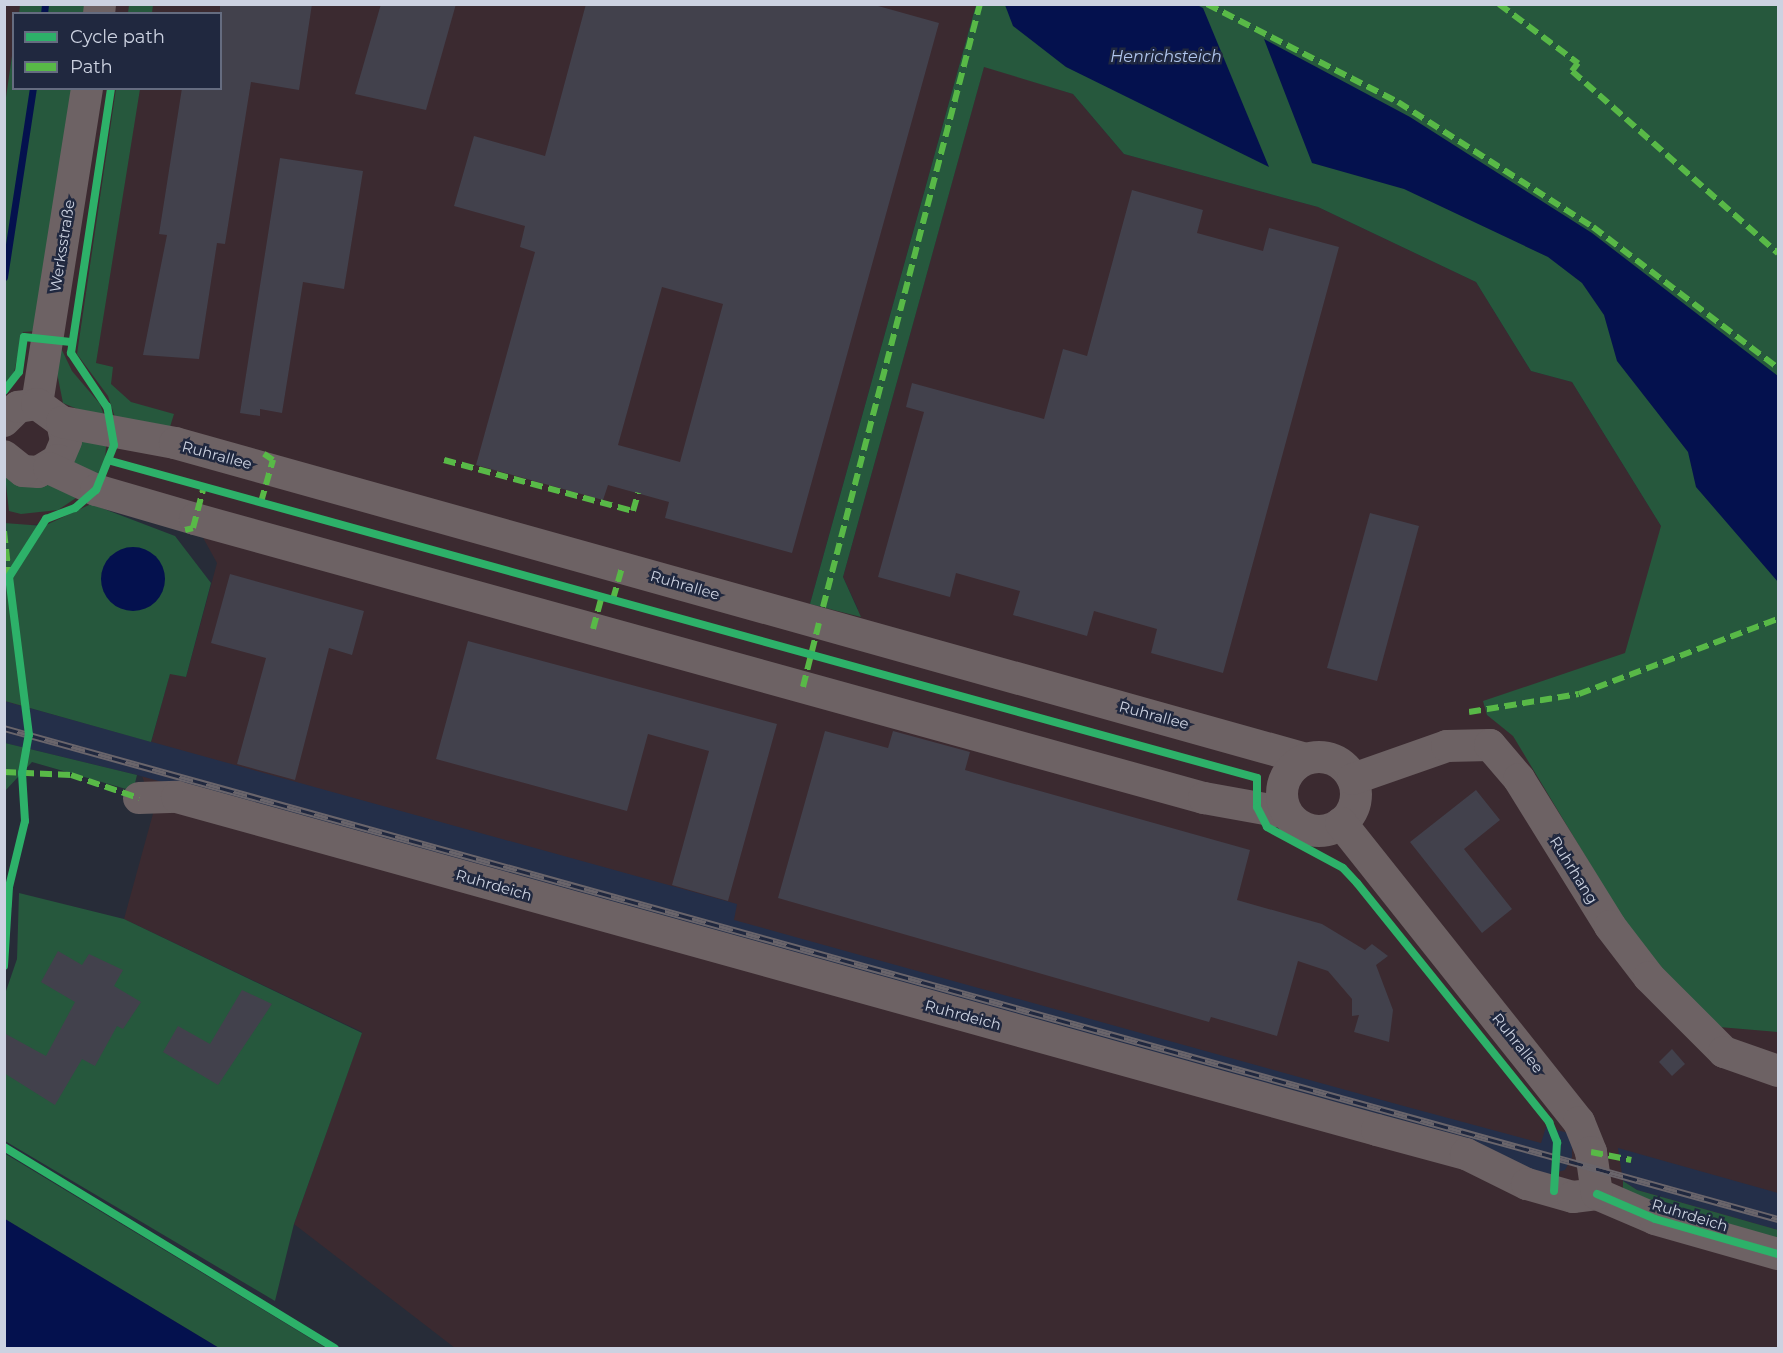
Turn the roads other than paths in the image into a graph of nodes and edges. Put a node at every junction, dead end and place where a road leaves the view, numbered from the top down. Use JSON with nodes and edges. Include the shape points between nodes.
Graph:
{"nodes":[{"id":1,"x":87,"y":90,"type":"edge"},
{"id":2,"x":50,"y":413,"type":"junction"},
{"id":3,"x":4,"y":421,"type":"edge"},
{"id":4,"x":4,"y":456,"type":"edge"},
{"id":5,"x":49,"y":468,"type":"junction"},
{"id":6,"x":1306,"y":759,"type":"junction"},
{"id":7,"x":1353,"y":779,"type":"junction"},
{"id":8,"x":139,"y":798,"type":"dead end"},
{"id":9,"x":1287,"y":813,"type":"junction"},
{"id":10,"x":1341,"y":823,"type":"junction"},
{"id":11,"x":1779,"y":1071,"type":"edge"},
{"id":12,"x":1597,"y":1194,"type":"junction"},
{"id":13,"x":1779,"y":1254,"type":"edge"}],
"edges":[{"from":1,"to":2,"type":"street","name":"Werksstraße"},
{"from":2,"to":3,"type":"street","via":[[18,407]]},
{"from":2,"to":5,"type":"street","via":[[64,451]]},
{"from":2,"to":6,"type":"street","name":"Ruhrallee","via":[[186,446]]},
{"from":4,"to":5,"type":"street","via":[[22,471]]},
{"from":5,"to":9,"type":"street","via":[[96,490],[195,519],[1204,798]]},
{"from":6,"to":7,"type":"street","name":"Ruhrallee","via":[[1335,761]]},
{"from":6,"to":9,"type":"street","via":[[1283,784]]},
{"from":7,"to":10,"type":"street","via":[[1353,807]]},
{"from":7,"to":11,"type":"street","name":"Ruhrhang","via":[[1448,746],[1490,746],[1519,779],[1610,926],[1649,977],[1724,1052]]},
{"from":8,"to":12,"type":"street","name":"Ruhrdeich","via":[[177,797],[1466,1154],[1545,1189],[1573,1197]]},
{"from":9,"to":10,"type":"street","via":[[1311,831]]},
{"from":10,"to":12,"type":"street","name":"Ruhrallee","via":[[1579,1122],[1591,1152]]},
{"from":12,"to":13,"type":"street","name":"Ruhrdeich","via":[[1655,1219]]}]}
